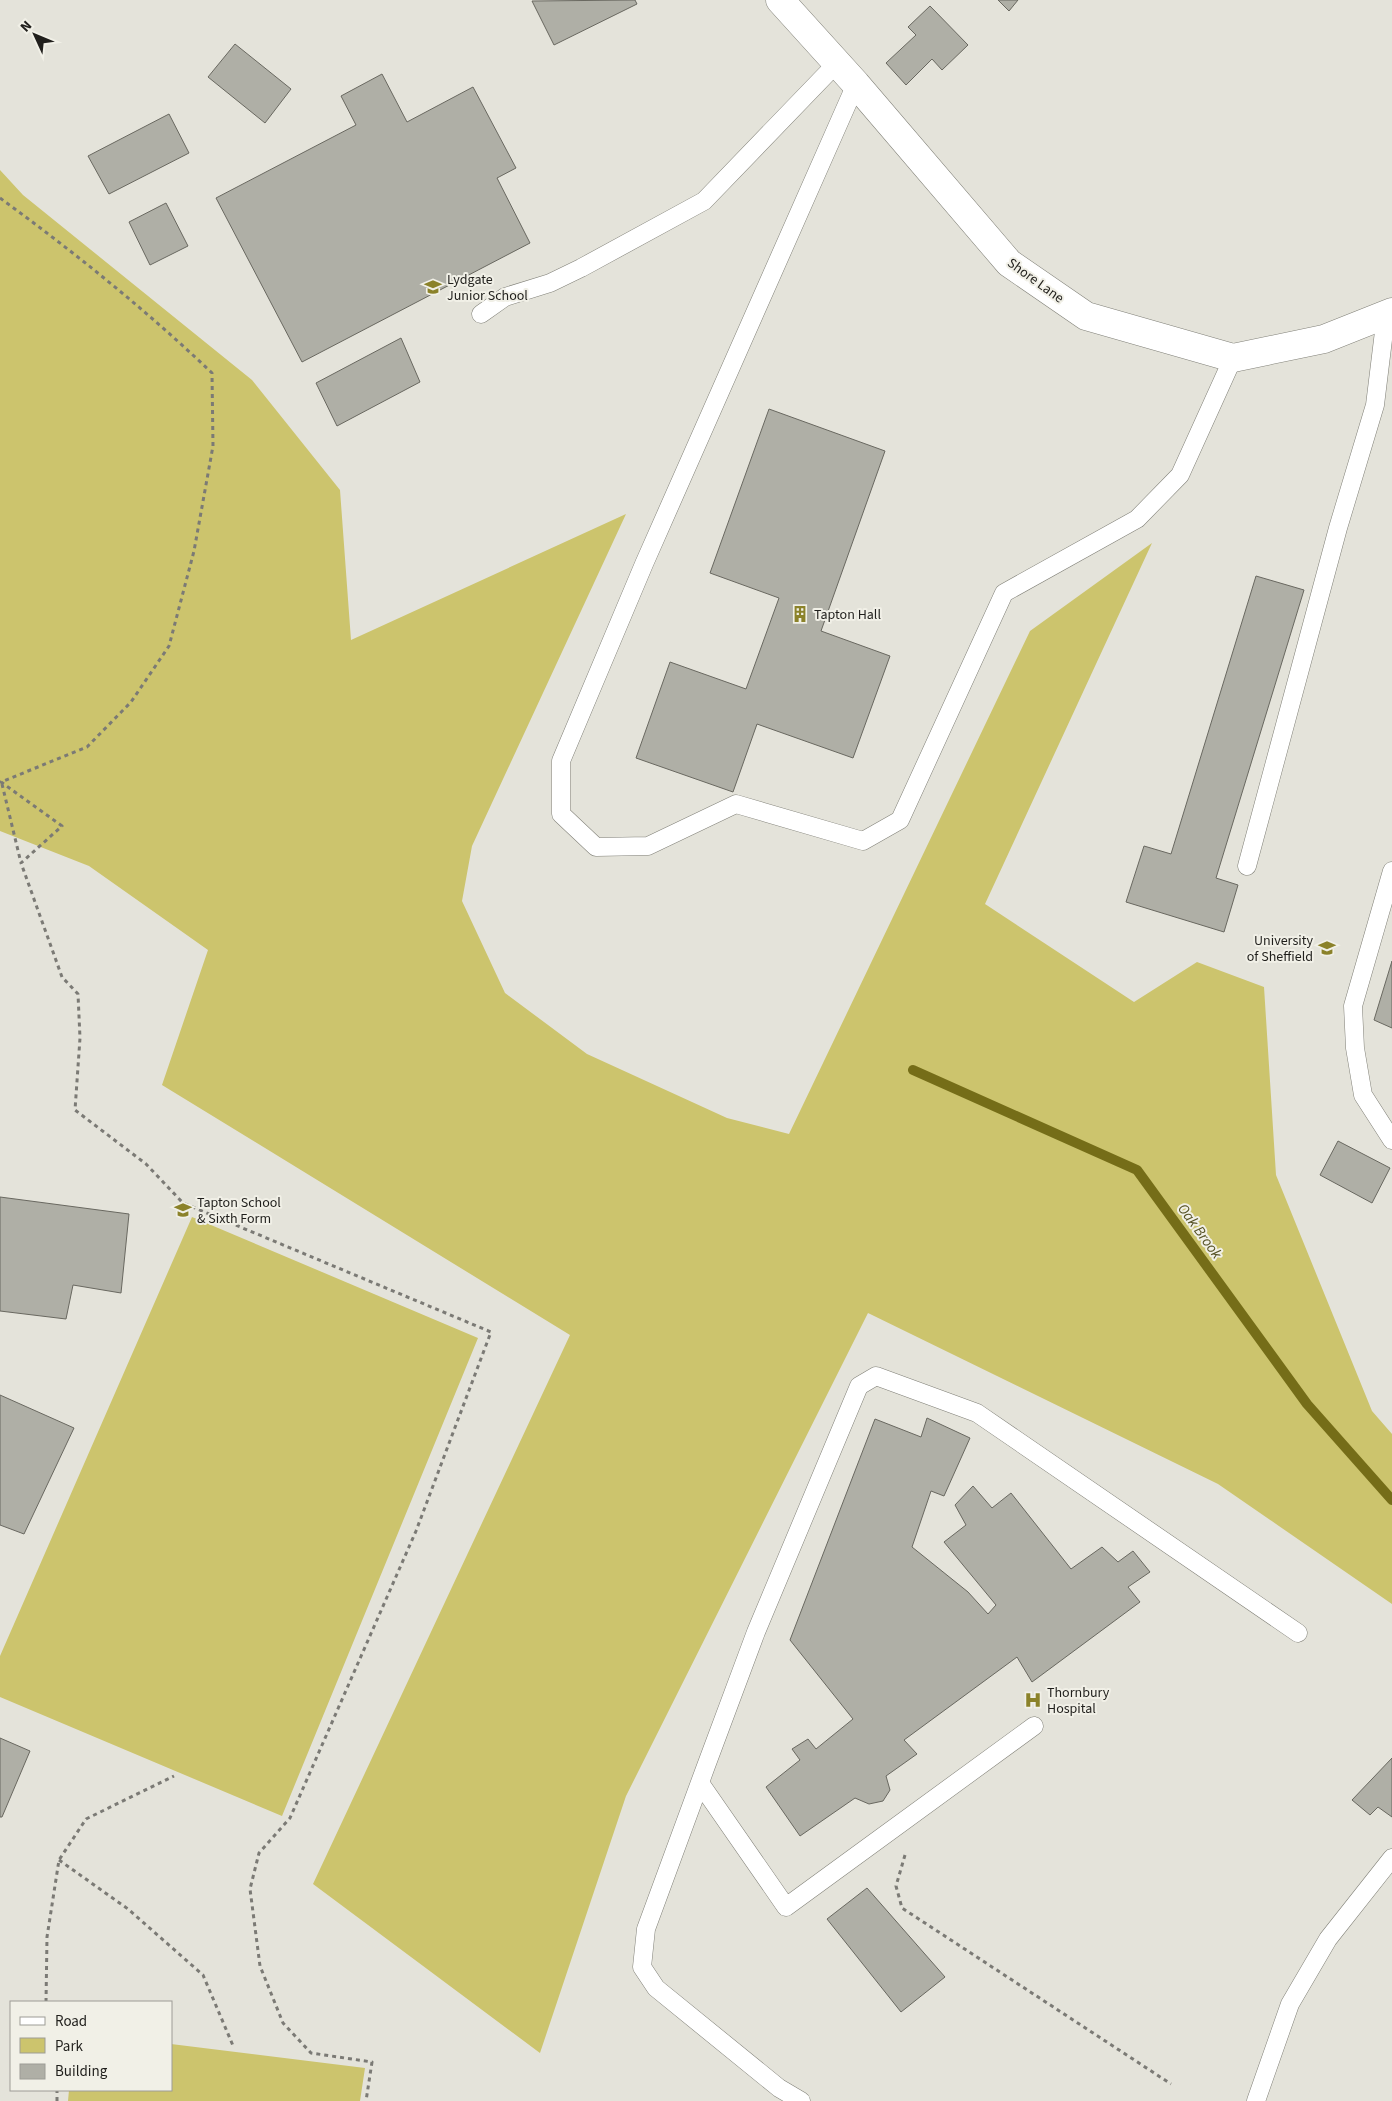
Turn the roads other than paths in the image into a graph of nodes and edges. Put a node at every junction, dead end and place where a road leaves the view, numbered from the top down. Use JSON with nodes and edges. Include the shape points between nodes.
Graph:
{"nodes":[{"id":1,"x":780,"y":0,"type":"edge"},
{"id":2,"x":837,"y":63,"type":"junction"},
{"id":3,"x":856,"y":84,"type":"junction"},
{"id":4,"x":480,"y":314,"type":"dead end"},
{"id":5,"x":1389,"y":314,"type":"edge"},
{"id":6,"x":1233,"y":358,"type":"junction"},
{"id":7,"x":1247,"y":866,"type":"dead end"},
{"id":8,"x":1392,"y":871,"type":"edge"},
{"id":9,"x":1392,"y":1140,"type":"edge"},
{"id":10,"x":1298,"y":1633,"type":"dead end"},
{"id":11,"x":1034,"y":1726,"type":"dead end"},
{"id":12,"x":700,"y":1782,"type":"junction"},
{"id":13,"x":1392,"y":1858,"type":"edge"},
{"id":14,"x":801,"y":2101,"type":"edge"},
{"id":15,"x":1256,"y":2101,"type":"edge"}],
"edges":[{"from":1,"to":2,"type":"street","name":"Shore Lane"},
{"from":2,"to":3,"type":"street","name":"Shore Lane"},
{"from":2,"to":4,"type":"lane","via":[[704,201],[580,268],[550,283],[505,297]]},
{"from":3,"to":6,"type":"street","name":"Shore Lane","via":[[1009,263],[1086,316]]},
{"from":3,"to":6,"type":"lane","via":[[644,564],[561,761],[561,814],[596,847],[648,846],[736,804],[863,841],[900,820],[1004,593],[1137,519],[1180,475]]},
{"from":5,"to":6,"type":"street","name":"Shore Lane","via":[[1324,339]]},
{"from":5,"to":7,"type":"lane","via":[[1375,405]]},
{"from":8,"to":9,"type":"lane","via":[[1353,1006],[1355,1048],[1363,1095]]},
{"from":10,"to":12,"type":"lane","via":[[977,1413],[876,1376],[859,1386],[756,1632]]},
{"from":11,"to":12,"type":"lane","via":[[786,1907]]},
{"from":12,"to":14,"type":"lane","via":[[646,1930],[642,1967],[656,1988],[778,2088]]},
{"from":13,"to":15,"type":"lane","via":[[1328,1939],[1290,2004]]}]}
